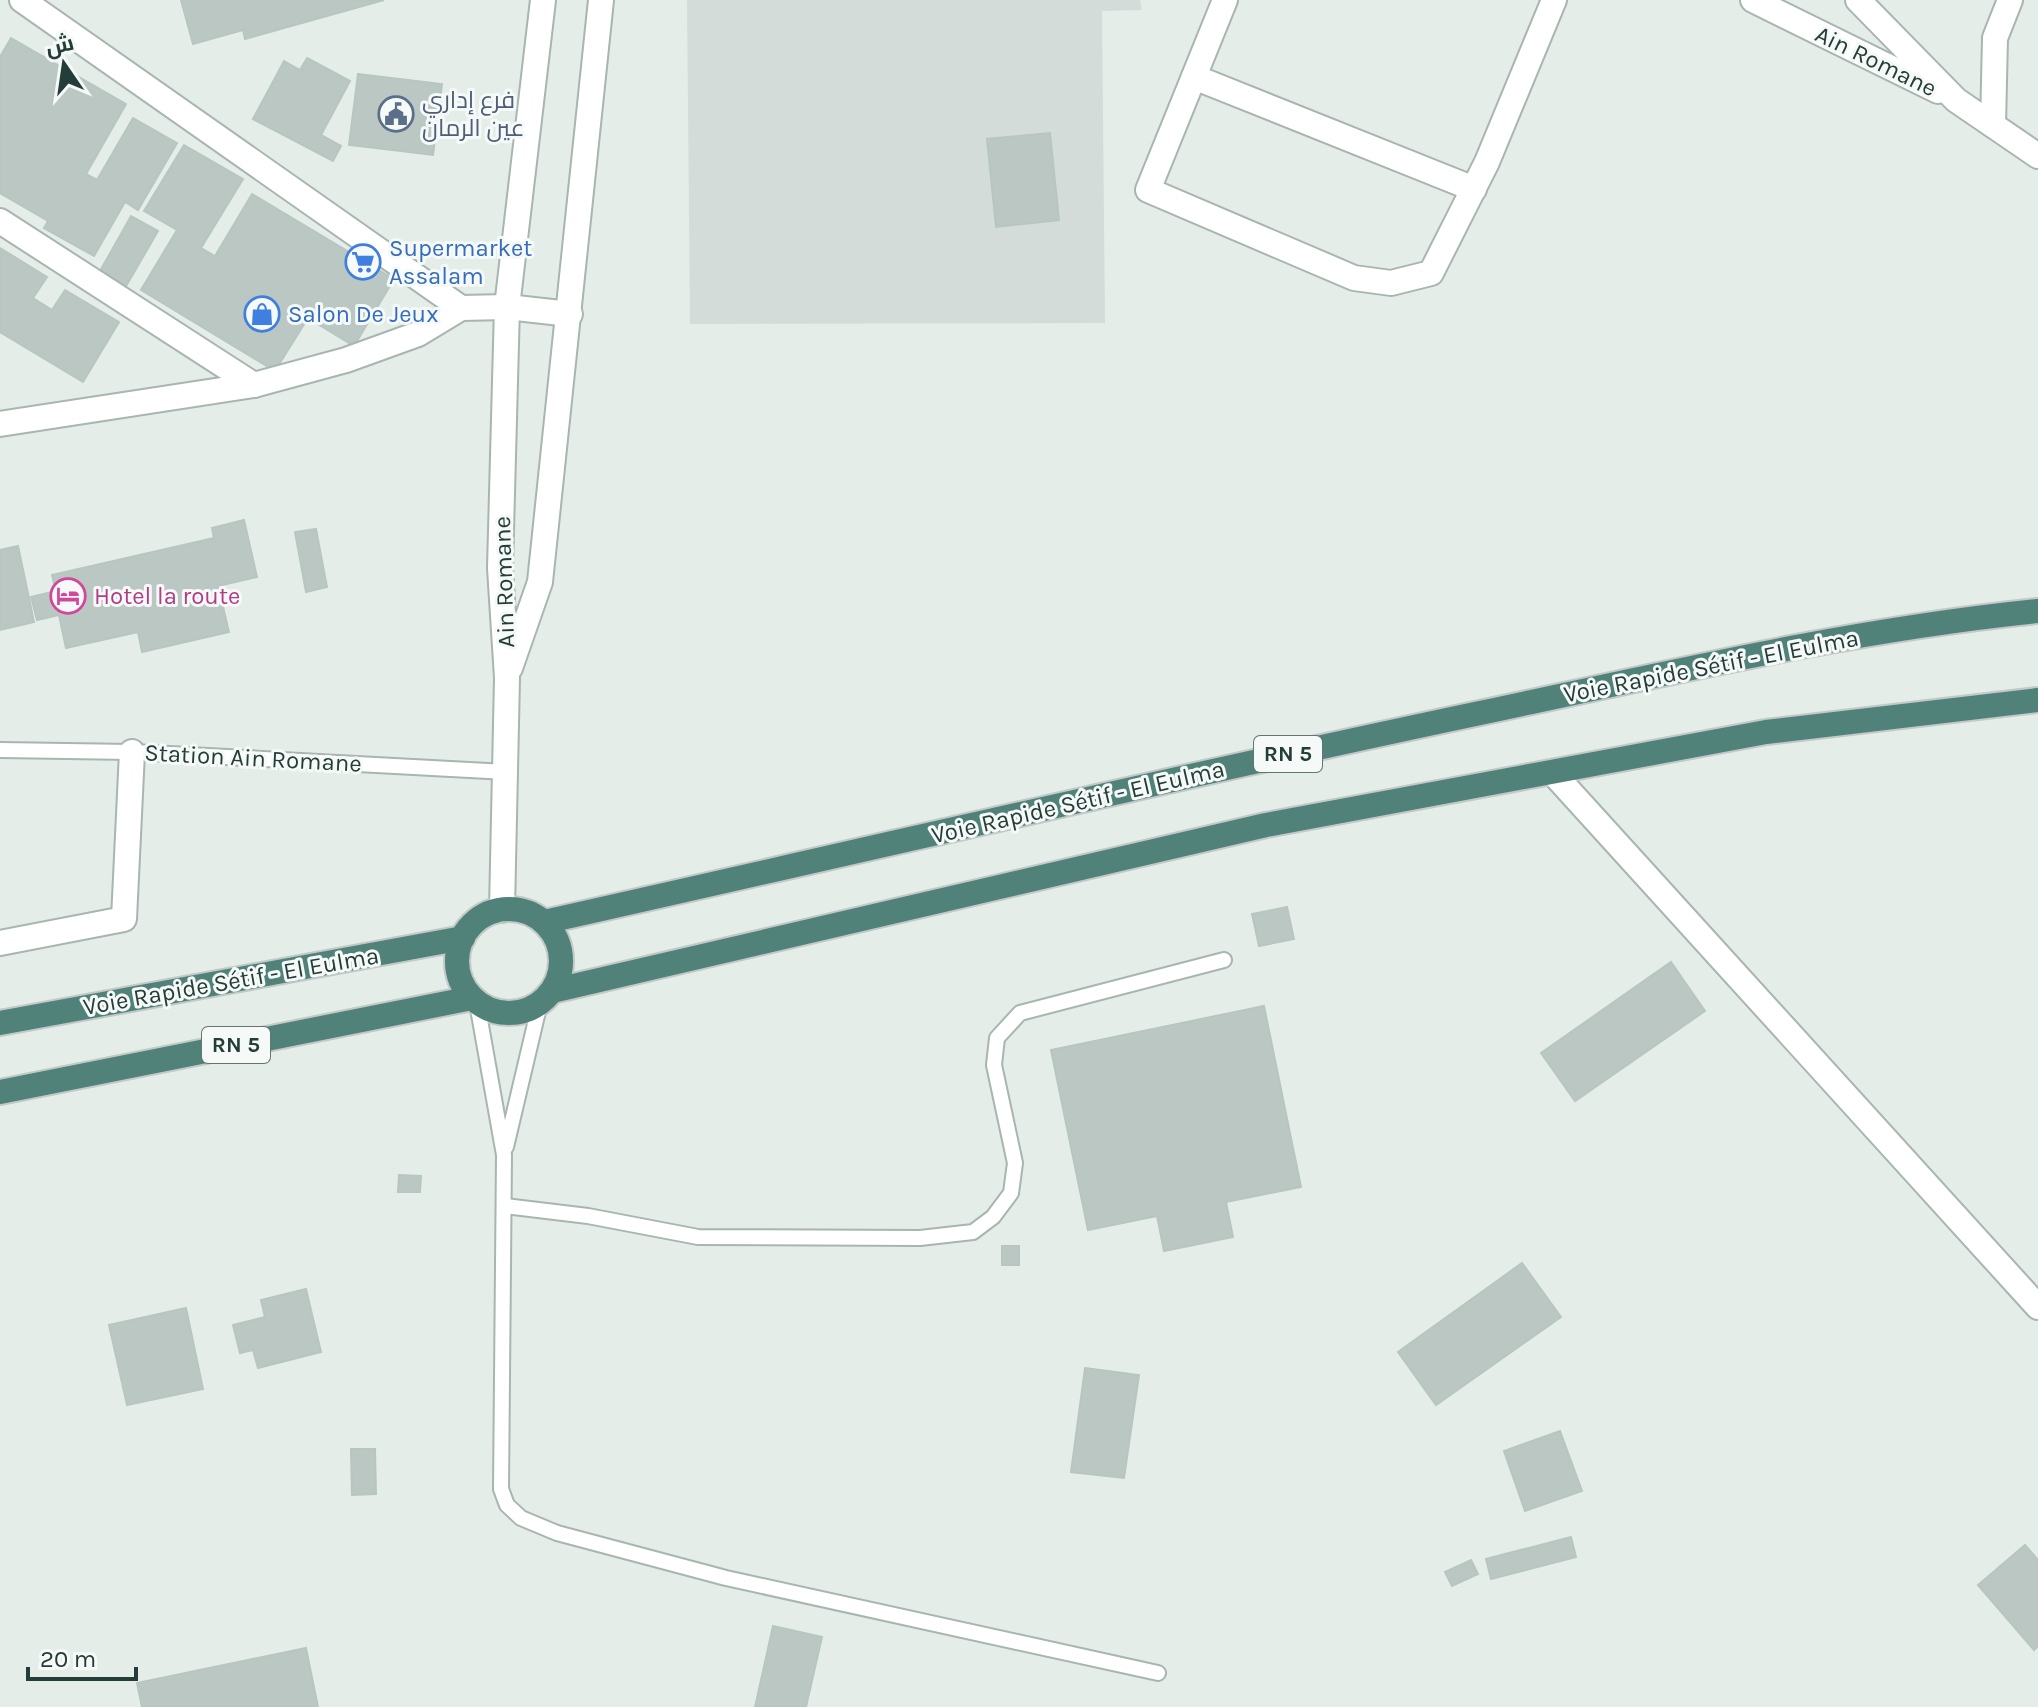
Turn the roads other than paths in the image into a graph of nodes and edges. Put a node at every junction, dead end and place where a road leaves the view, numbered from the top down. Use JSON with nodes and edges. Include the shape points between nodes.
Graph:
{"nodes":[{"id":1,"x":22,"y":0,"type":"edge"},
{"id":2,"x":543,"y":0,"type":"edge"},
{"id":3,"x":601,"y":0,"type":"edge"},
{"id":4,"x":1225,"y":0,"type":"edge"},
{"id":5,"x":1554,"y":0,"type":"edge"},
{"id":6,"x":1753,"y":0,"type":"edge"},
{"id":7,"x":1858,"y":0,"type":"edge"},
{"id":8,"x":2010,"y":0,"type":"edge"},
{"id":9,"x":1194,"y":77,"type":"junction"},
{"id":10,"x":1956,"y":100,"type":"junction"},
{"id":11,"x":1993,"y":125,"type":"junction"},
{"id":12,"x":2034,"y":149,"type":"edge"},
{"id":13,"x":1474,"y":189,"type":"junction"},
{"id":14,"x":0,"y":221,"type":"edge"},
{"id":15,"x":507,"y":307,"type":"junction"},
{"id":16,"x":461,"y":308,"type":"junction"},
{"id":17,"x":570,"y":314,"type":"junction"},
{"id":18,"x":254,"y":385,"type":"junction"},
{"id":19,"x":0,"y":424,"type":"edge"},
{"id":20,"x":2038,"y":611,"type":"edge"},
{"id":21,"x":507,"y":678,"type":"junction"},
{"id":22,"x":2038,"y":700,"type":"edge"},
{"id":23,"x":0,"y":750,"type":"edge"},
{"id":24,"x":132,"y":752,"type":"junction"},
{"id":25,"x":507,"y":772,"type":"junction"},
{"id":26,"x":1552,"y":772,"type":"junction"},
{"id":27,"x":502,"y":910,"type":"junction"},
{"id":28,"x":544,"y":922,"type":"junction"},
{"id":29,"x":463,"y":938,"type":"junction"},
{"id":30,"x":0,"y":943,"type":"edge"},
{"id":31,"x":1224,"y":960,"type":"dead end"},
{"id":32,"x":546,"y":997,"type":"junction"},
{"id":33,"x":474,"y":1000,"type":"junction"},
{"id":34,"x":0,"y":1023,"type":"edge"},
{"id":35,"x":0,"y":1092,"type":"edge"},
{"id":36,"x":504,"y":1155,"type":"junction"},
{"id":37,"x":505,"y":1206,"type":"junction"},
{"id":38,"x":2038,"y":1307,"type":"edge"},
{"id":39,"x":1158,"y":1673,"type":"dead end"}],
"edges":[{"from":1,"to":16,"type":"street"},
{"from":2,"to":15,"type":"street","name":"Ain Romane"},
{"from":3,"to":17,"type":"street","name":"Ain Romane"},
{"from":4,"to":9,"type":"street"},
{"from":5,"to":13,"type":"street"},
{"from":6,"to":10,"type":"street","name":"Ain Romane"},
{"from":7,"to":10,"type":"street","name":"Ain Romane"},
{"from":8,"to":11,"type":"street","via":[[1995,38]]},
{"from":9,"to":13,"type":"street"},
{"from":9,"to":13,"type":"street","via":[[1148,190],[1354,278],[1391,283],[1431,273]]},
{"from":10,"to":11,"type":"street","name":"Ain Romane"},
{"from":11,"to":12,"type":"street","name":"Ain Romane"},
{"from":14,"to":18,"type":"street"},
{"from":15,"to":16,"type":"street"},
{"from":15,"to":17,"type":"street"},
{"from":15,"to":21,"type":"street","name":"Ain Romane","via":[[500,568]]},
{"from":16,"to":18,"type":"street","via":[[418,334]]},
{"from":17,"to":21,"type":"street","name":"Ain Romane","via":[[540,582]]},
{"from":18,"to":19,"type":"street"},
{"from":20,"to":28,"type":"highway","name":"Voie Rapide Sétif - El Eulma","number":"RN 5","via":[[1954,620],[1683,670]]},
{"from":21,"to":25,"type":"street"},
{"from":22,"to":26,"type":"highway","via":[[1766,732]]},
{"from":23,"to":24,"type":"lane","name":"Station Ain Romane"},
{"from":24,"to":25,"type":"lane","name":"Station Ain Romane"},
{"from":24,"to":30,"type":"street","via":[[124,919]]},
{"from":25,"to":27,"type":"street"},
{"from":26,"to":32,"type":"highway","via":[[1266,825]]},
{"from":26,"to":38,"type":"street"},
{"from":27,"to":28,"type":"highway","via":[[531,914]]},
{"from":27,"to":29,"type":"highway","via":[[486,915]]},
{"from":28,"to":32,"type":"highway","via":[[560,948],[559,977]]},
{"from":29,"to":33,"type":"highway","via":[[459,975]]},
{"from":29,"to":34,"type":"highway","name":"Voie Rapide Sétif - El Eulma"},
{"from":31,"to":37,"type":"lane","via":[[1020,1013],[997,1038],[994,1065],[1015,1163],[1011,1193],[973,1232],[920,1238],[698,1237]]},
{"from":32,"to":33,"type":"highway","via":[[520,1013],[497,1012]]},
{"from":32,"to":36,"type":"lane"},
{"from":33,"to":35,"type":"highway","number":"RN 5"},
{"from":33,"to":36,"type":"lane"},
{"from":36,"to":37,"type":"lane"},
{"from":37,"to":39,"type":"lane","via":[[501,1489],[507,1505],[521,1518],[557,1533],[726,1578]]}]}
